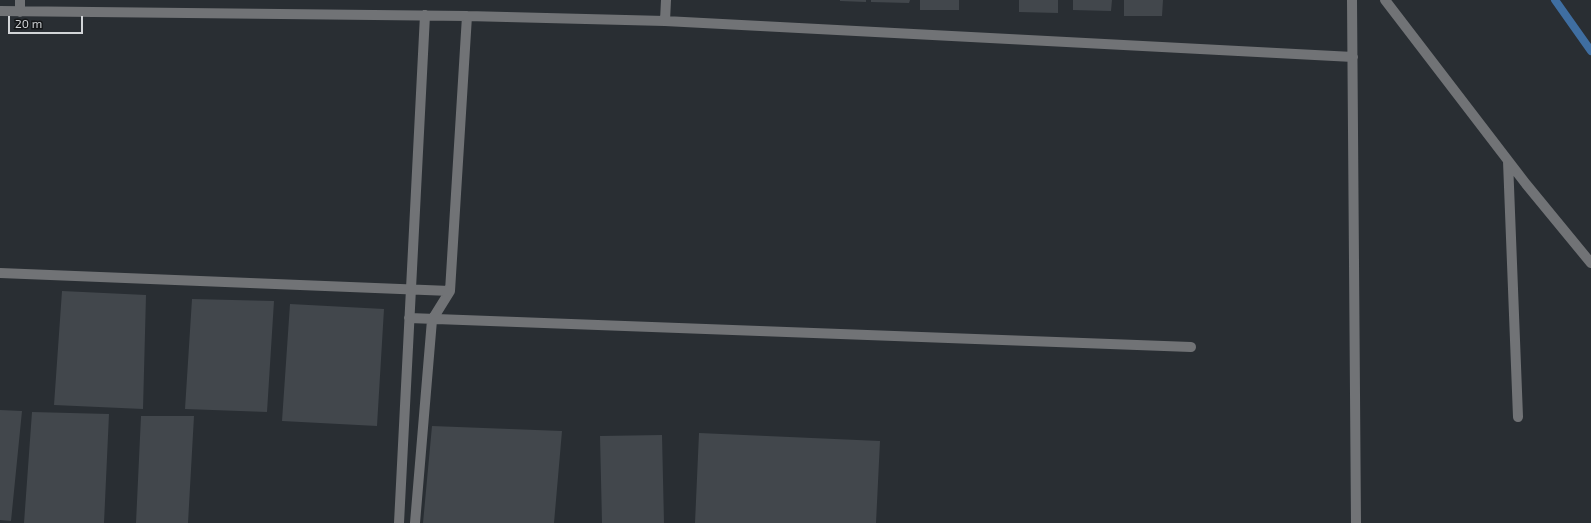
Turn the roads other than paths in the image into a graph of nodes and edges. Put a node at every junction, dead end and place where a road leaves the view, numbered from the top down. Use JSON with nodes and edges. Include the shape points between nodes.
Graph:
{"nodes":[{"id":1,"x":20,"y":0,"type":"edge"},
{"id":2,"x":666,"y":0,"type":"edge"},
{"id":3,"x":1352,"y":0,"type":"edge"},
{"id":4,"x":1385,"y":0,"type":"edge"},
{"id":5,"x":0,"y":11,"type":"edge"},
{"id":6,"x":20,"y":12,"type":"junction"},
{"id":7,"x":425,"y":15,"type":"junction"},
{"id":8,"x":467,"y":16,"type":"junction"},
{"id":9,"x":665,"y":21,"type":"junction"},
{"id":10,"x":1354,"y":57,"type":"junction"},
{"id":11,"x":1508,"y":161,"type":"junction"},
{"id":12,"x":1591,"y":263,"type":"edge"},
{"id":13,"x":0,"y":272,"type":"edge"},
{"id":14,"x":411,"y":290,"type":"junction"},
{"id":15,"x":450,"y":291,"type":"junction"},
{"id":16,"x":410,"y":318,"type":"junction"},
{"id":17,"x":432,"y":320,"type":"junction"},
{"id":18,"x":1191,"y":347,"type":"dead end"},
{"id":19,"x":1518,"y":417,"type":"dead end"},
{"id":20,"x":399,"y":523,"type":"edge"},
{"id":21,"x":415,"y":523,"type":"edge"},
{"id":22,"x":1356,"y":523,"type":"edge"}],
"edges":[{"from":1,"to":6,"type":"street"},
{"from":2,"to":9,"type":"street"},
{"from":3,"to":10,"type":"street"},
{"from":4,"to":11,"type":"street"},
{"from":5,"to":6,"type":"street"},
{"from":6,"to":7,"type":"street"},
{"from":7,"to":8,"type":"street"},
{"from":7,"to":14,"type":"street"},
{"from":8,"to":9,"type":"street"},
{"from":8,"to":15,"type":"street"},
{"from":9,"to":10,"type":"street"},
{"from":10,"to":22,"type":"street"},
{"from":11,"to":12,"type":"street"},
{"from":11,"to":19,"type":"street"},
{"from":13,"to":14,"type":"street"},
{"from":14,"to":15,"type":"street"},
{"from":14,"to":16,"type":"street"},
{"from":15,"to":17,"type":"street"},
{"from":16,"to":17,"type":"street"},
{"from":16,"to":20,"type":"street"},
{"from":17,"to":18,"type":"street"},
{"from":17,"to":21,"type":"street"}]}
